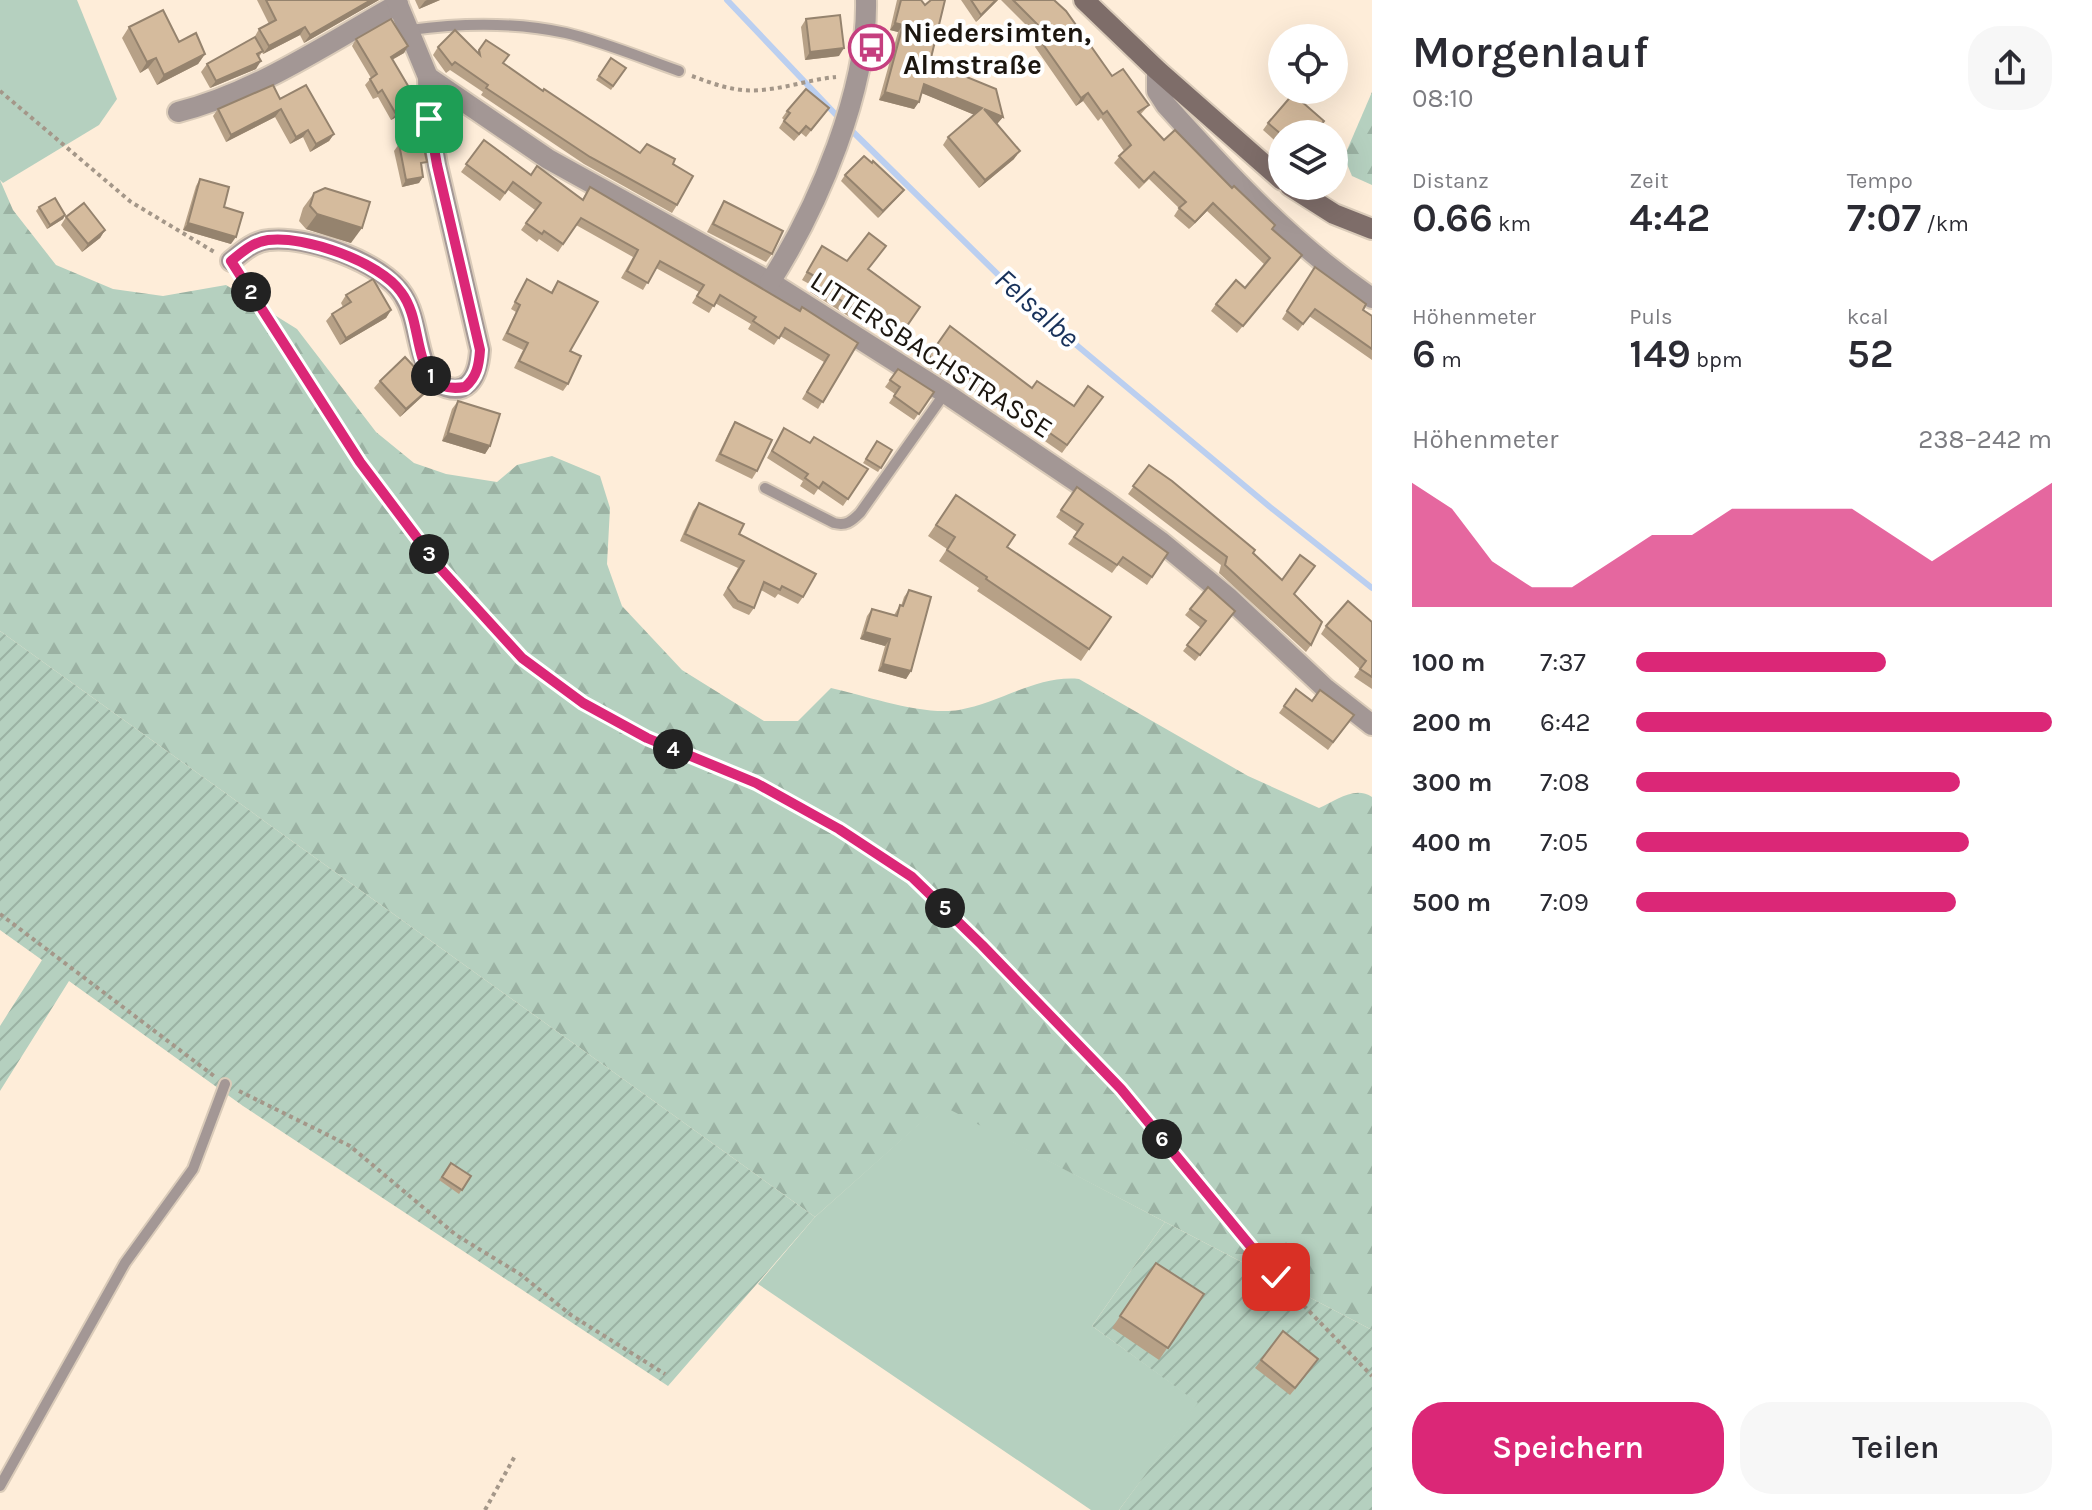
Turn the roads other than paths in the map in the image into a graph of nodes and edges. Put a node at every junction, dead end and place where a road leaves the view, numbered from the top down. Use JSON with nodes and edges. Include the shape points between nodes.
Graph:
{"nodes":[{"id":1,"x":866,"y":0,"type":"edge"},
{"id":2,"x":1084,"y":0,"type":"edge"},
{"id":3,"x":397,"y":2,"type":"edge"},
{"id":4,"x":410,"y":30,"type":"junction"},
{"id":5,"x":1157,"y":70,"type":"junction"},
{"id":6,"x":679,"y":71,"type":"road end"},
{"id":7,"x":428,"y":77,"type":"junction"},
{"id":8,"x":178,"y":112,"type":"dead end"},
{"id":9,"x":1268,"y":168,"type":"edge"},
{"id":10,"x":1312,"y":200,"type":"edge"},
{"id":11,"x":1372,"y":229,"type":"edge"},
{"id":12,"x":231,"y":261,"type":"road end"},
{"id":13,"x":770,"y":282,"type":"junction"},
{"id":14,"x":1372,"y":298,"type":"edge"},
{"id":15,"x":945,"y":393,"type":"junction"},
{"id":16,"x":765,"y":488,"type":"dead end"},
{"id":17,"x":1372,"y":725,"type":"edge"},
{"id":18,"x":225,"y":1084,"type":"road end"},
{"id":19,"x":0,"y":1486,"type":"edge"}],
"edges":[{"from":1,"to":13,"type":"street","via":[[864,42],[840,134],[809,212]]},
{"from":2,"to":5,"type":"main road"},
{"from":3,"to":4,"type":"street"},
{"from":3,"to":8,"type":"street","via":[[272,74]]},
{"from":4,"to":6,"type":"lane","via":[[450,25],[542,29]]},
{"from":4,"to":7,"type":"street"},
{"from":5,"to":9,"type":"main road"},
{"from":5,"to":14,"type":"street","via":[[1157,91],[1166,105],[1234,181],[1310,253]]},
{"from":7,"to":12,"type":"street","via":[[437,165],[480,350],[473,380],[456,388],[435,382],[423,361],[410,307],[390,279],[373,268],[289,240],[255,244]]},
{"from":7,"to":13,"type":"street","name":"LITTERSBACHSTRASSE","via":[[548,159]]},
{"from":10,"to":11,"type":"main road"},
{"from":13,"to":15,"type":"street","name":"LITTERSBACHSTRASSE"},
{"from":15,"to":16,"type":"lane","via":[[851,522],[834,523]]},
{"from":15,"to":17,"type":"street","name":"LITTERSBACHSTRASSE","via":[[1160,541]]},
{"from":18,"to":19,"type":"lane","via":[[193,1169],[125,1263]]}]}
